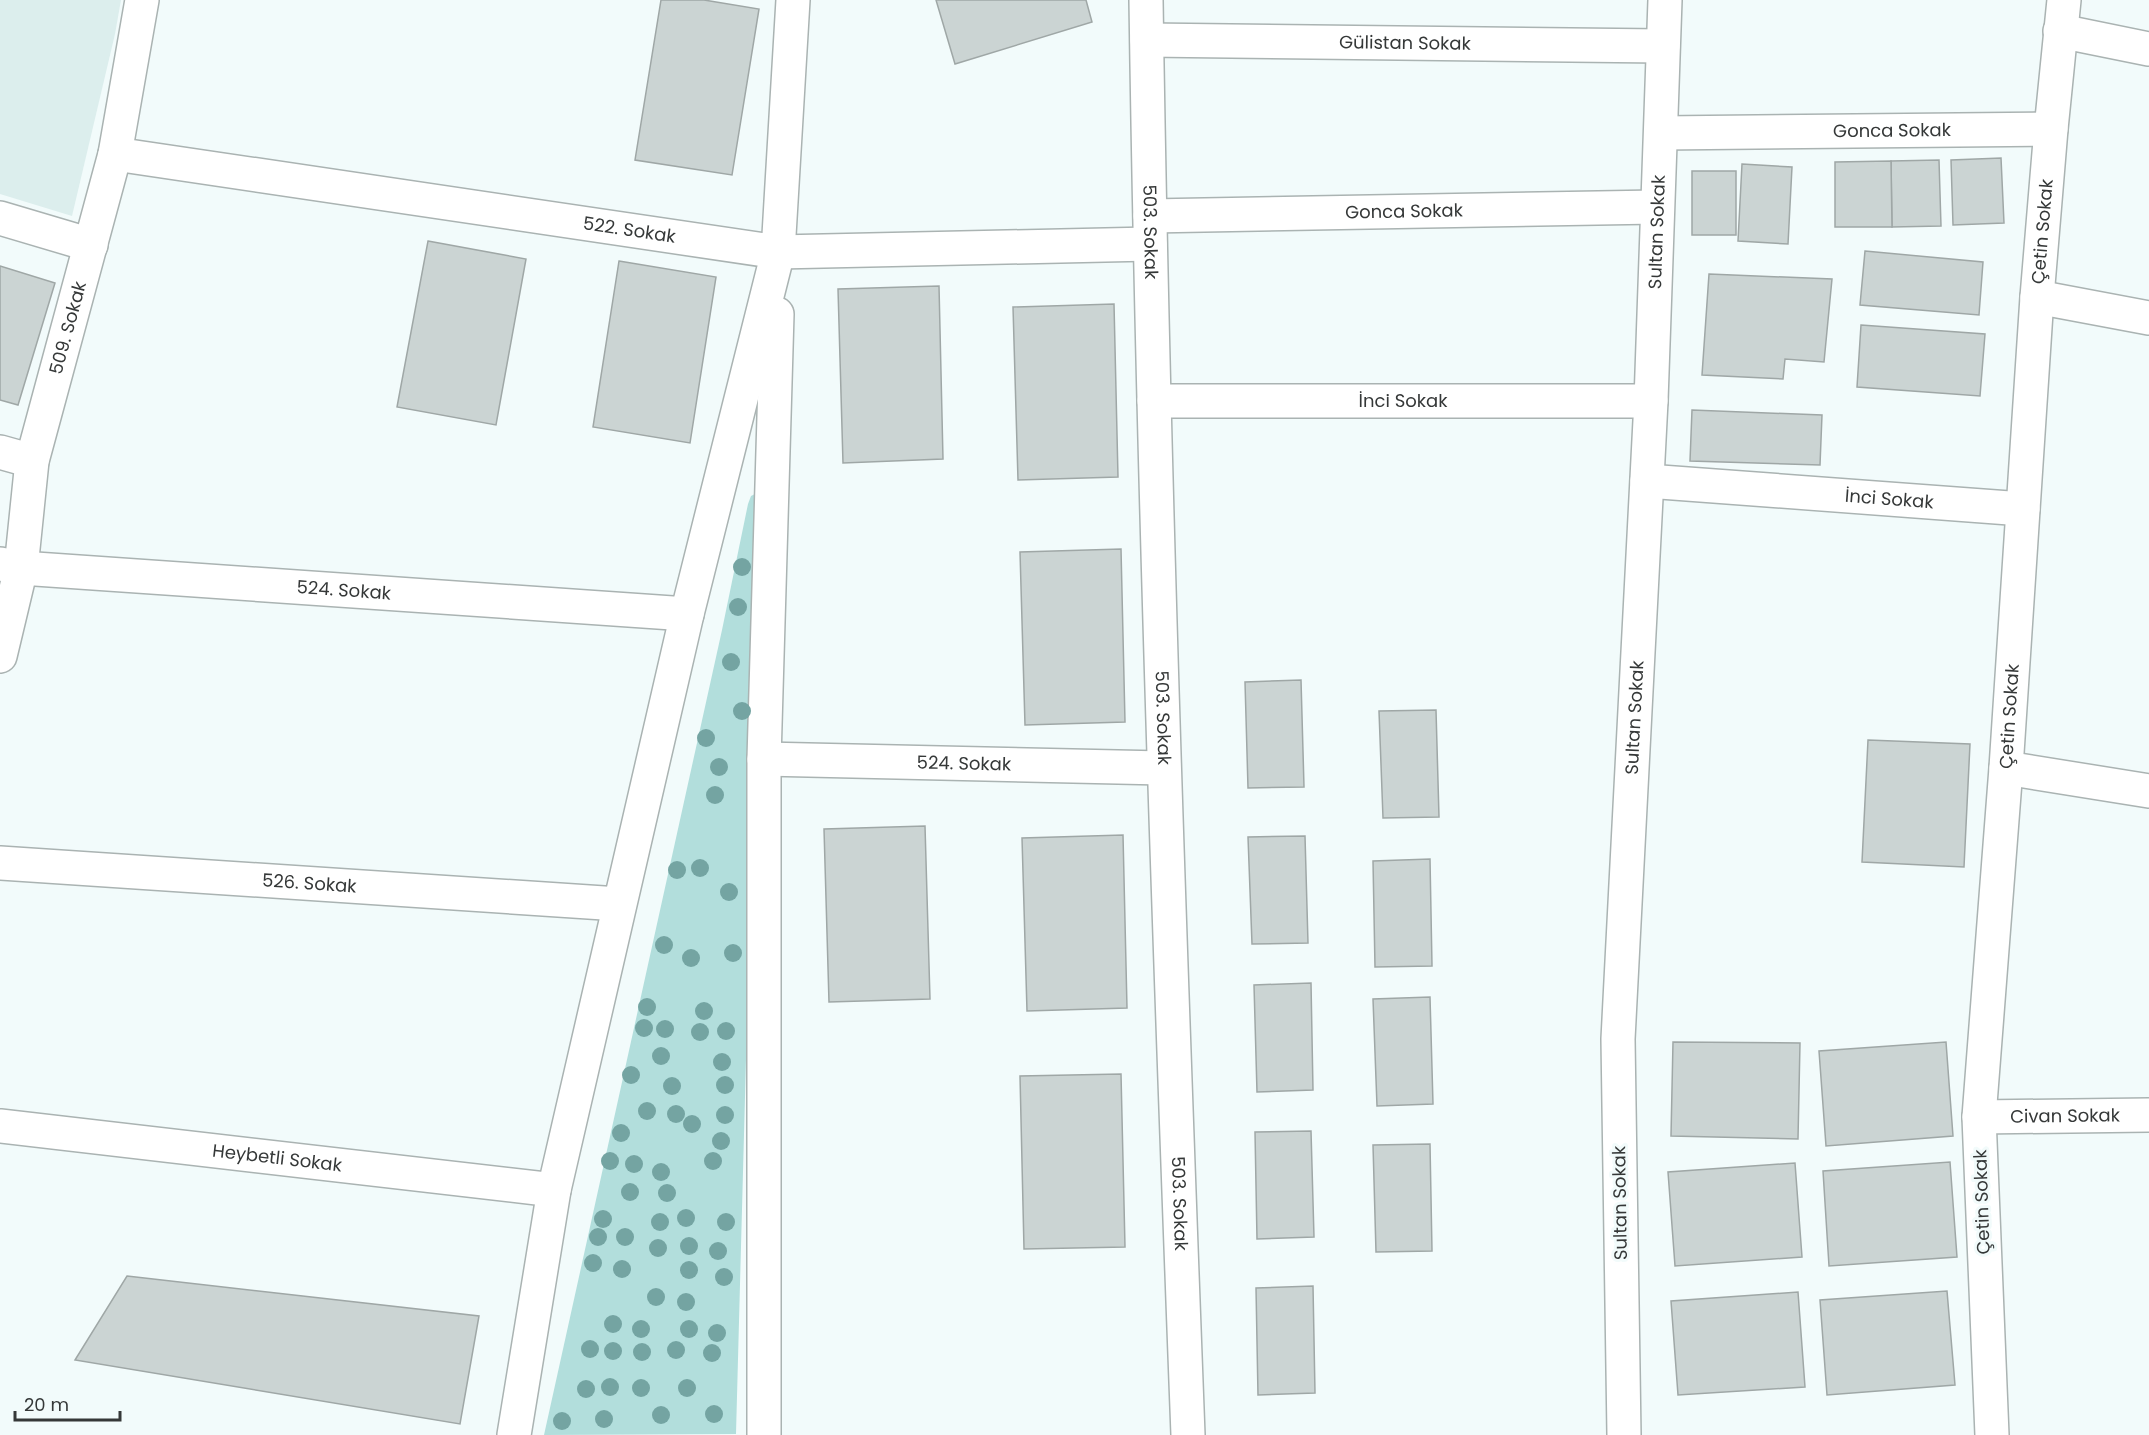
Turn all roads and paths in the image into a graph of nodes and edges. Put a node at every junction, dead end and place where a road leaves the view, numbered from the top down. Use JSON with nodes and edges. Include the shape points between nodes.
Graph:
{"nodes":[{"id":1,"x":142,"y":0,"type":"edge"},
{"id":2,"x":793,"y":0,"type":"edge"},
{"id":3,"x":1146,"y":0,"type":"edge"},
{"id":4,"x":1665,"y":0,"type":"edge"},
{"id":5,"x":2062,"y":16,"type":"edge"},
{"id":6,"x":1147,"y":40,"type":"junction"},
{"id":7,"x":1663,"y":46,"type":"junction"},
{"id":8,"x":2149,"y":49,"type":"edge"},
{"id":9,"x":2051,"y":129,"type":"junction"},
{"id":10,"x":1661,"y":134,"type":"junction"},
{"id":11,"x":115,"y":154,"type":"junction"},
{"id":12,"x":1658,"y":207,"type":"junction"},
{"id":13,"x":0,"y":218,"type":"edge"},
{"id":14,"x":1150,"y":230,"type":"junction"},
{"id":15,"x":91,"y":245,"type":"junction"},
{"id":16,"x":778,"y":252,"type":"junction"},
{"id":17,"x":2037,"y":297,"type":"junction"},
{"id":18,"x":2149,"y":318,"type":"edge"},
{"id":19,"x":1154,"y":401,"type":"junction"},
{"id":20,"x":1651,"y":401,"type":"junction"},
{"id":21,"x":0,"y":452,"type":"edge"},
{"id":22,"x":32,"y":461,"type":"junction"},
{"id":23,"x":1647,"y":481,"type":"junction"},
{"id":24,"x":2023,"y":509,"type":"junction"},
{"id":25,"x":10,"y":566,"type":"edge"},
{"id":26,"x":687,"y":614,"type":"junction"},
{"id":27,"x":0,"y":656,"type":"edge"},
{"id":28,"x":764,"y":759,"type":"junction"},
{"id":29,"x":1163,"y":768,"type":"junction"},
{"id":30,"x":2006,"y":768,"type":"junction"},
{"id":31,"x":2149,"y":791,"type":"edge"},
{"id":32,"x":0,"y":863,"type":"edge"},
{"id":33,"x":619,"y":904,"type":"junction"},
{"id":34,"x":2149,"y":1115,"type":"edge"},
{"id":35,"x":1979,"y":1117,"type":"junction"},
{"id":36,"x":0,"y":1126,"type":"edge"},
{"id":37,"x":554,"y":1190,"type":"junction"},
{"id":38,"x":514,"y":1435,"type":"edge"},
{"id":39,"x":764,"y":1435,"type":"edge"},
{"id":40,"x":1188,"y":1435,"type":"edge"},
{"id":41,"x":1624,"y":1435,"type":"edge"},
{"id":42,"x":1992,"y":1435,"type":"edge"}],
"edges":[{"from":1,"to":11,"type":"street","name":"509. Sokak"},
{"from":2,"to":16,"type":"street"},
{"from":3,"to":6,"type":"street","name":"503. Sokak"},
{"from":4,"to":7,"type":"street","name":"Sultan Sokak"},
{"from":5,"to":8,"type":"street"},
{"from":5,"to":9,"type":"street","name":"Çetin Sokak"},
{"from":6,"to":7,"type":"street","name":"Gülistan Sokak"},
{"from":6,"to":14,"type":"street","name":"503. Sokak"},
{"from":7,"to":10,"type":"street","name":"Sultan Sokak"},
{"from":9,"to":10,"type":"street","name":"Gonca Sokak"},
{"from":9,"to":17,"type":"street","name":"Çetin Sokak"},
{"from":10,"to":12,"type":"street","name":"Sultan Sokak"},
{"from":11,"to":15,"type":"street","name":"509. Sokak"},
{"from":11,"to":16,"type":"street","name":"522. Sokak"},
{"from":12,"to":14,"type":"street","name":"Gonca Sokak"},
{"from":12,"to":20,"type":"street","name":"Sultan Sokak"},
{"from":13,"to":15,"type":"street"},
{"from":14,"to":16,"type":"street","name":"522. Sokak"},
{"from":14,"to":19,"type":"street","name":"503. Sokak"},
{"from":15,"to":22,"type":"street","name":"509. Sokak"},
{"from":16,"to":26,"type":"street"},
{"from":16,"to":28,"type":"street"},
{"from":17,"to":18,"type":"street"},
{"from":17,"to":24,"type":"street","name":"Çetin Sokak"},
{"from":19,"to":20,"type":"street","name":"İnci Sokak"},
{"from":19,"to":29,"type":"street","name":"503. Sokak"},
{"from":20,"to":23,"type":"street","name":"Sultan Sokak"},
{"from":21,"to":22,"type":"street"},
{"from":22,"to":25,"type":"street","name":"509. Sokak"},
{"from":23,"to":24,"type":"street","name":"İnci Sokak"},
{"from":23,"to":41,"type":"street","name":"Sultan Sokak","via":[[1618,1039]]},
{"from":24,"to":30,"type":"street","name":"Çetin Sokak"},
{"from":25,"to":26,"type":"street","name":"524. Sokak"},
{"from":25,"to":27,"type":"street","name":"509. Sokak"},
{"from":26,"to":33,"type":"street"},
{"from":28,"to":29,"type":"street","name":"524. Sokak"},
{"from":28,"to":39,"type":"street"},
{"from":29,"to":40,"type":"street","name":"503. Sokak"},
{"from":30,"to":31,"type":"street"},
{"from":30,"to":35,"type":"street","name":"Çetin Sokak"},
{"from":32,"to":33,"type":"street","name":"526. Sokak"},
{"from":33,"to":37,"type":"street"},
{"from":34,"to":35,"type":"street","name":"Civan Sokak"},
{"from":35,"to":42,"type":"street","name":"Çetin Sokak"},
{"from":36,"to":37,"type":"street","name":"Heybetli Sokak"},
{"from":37,"to":38,"type":"street"}]}
